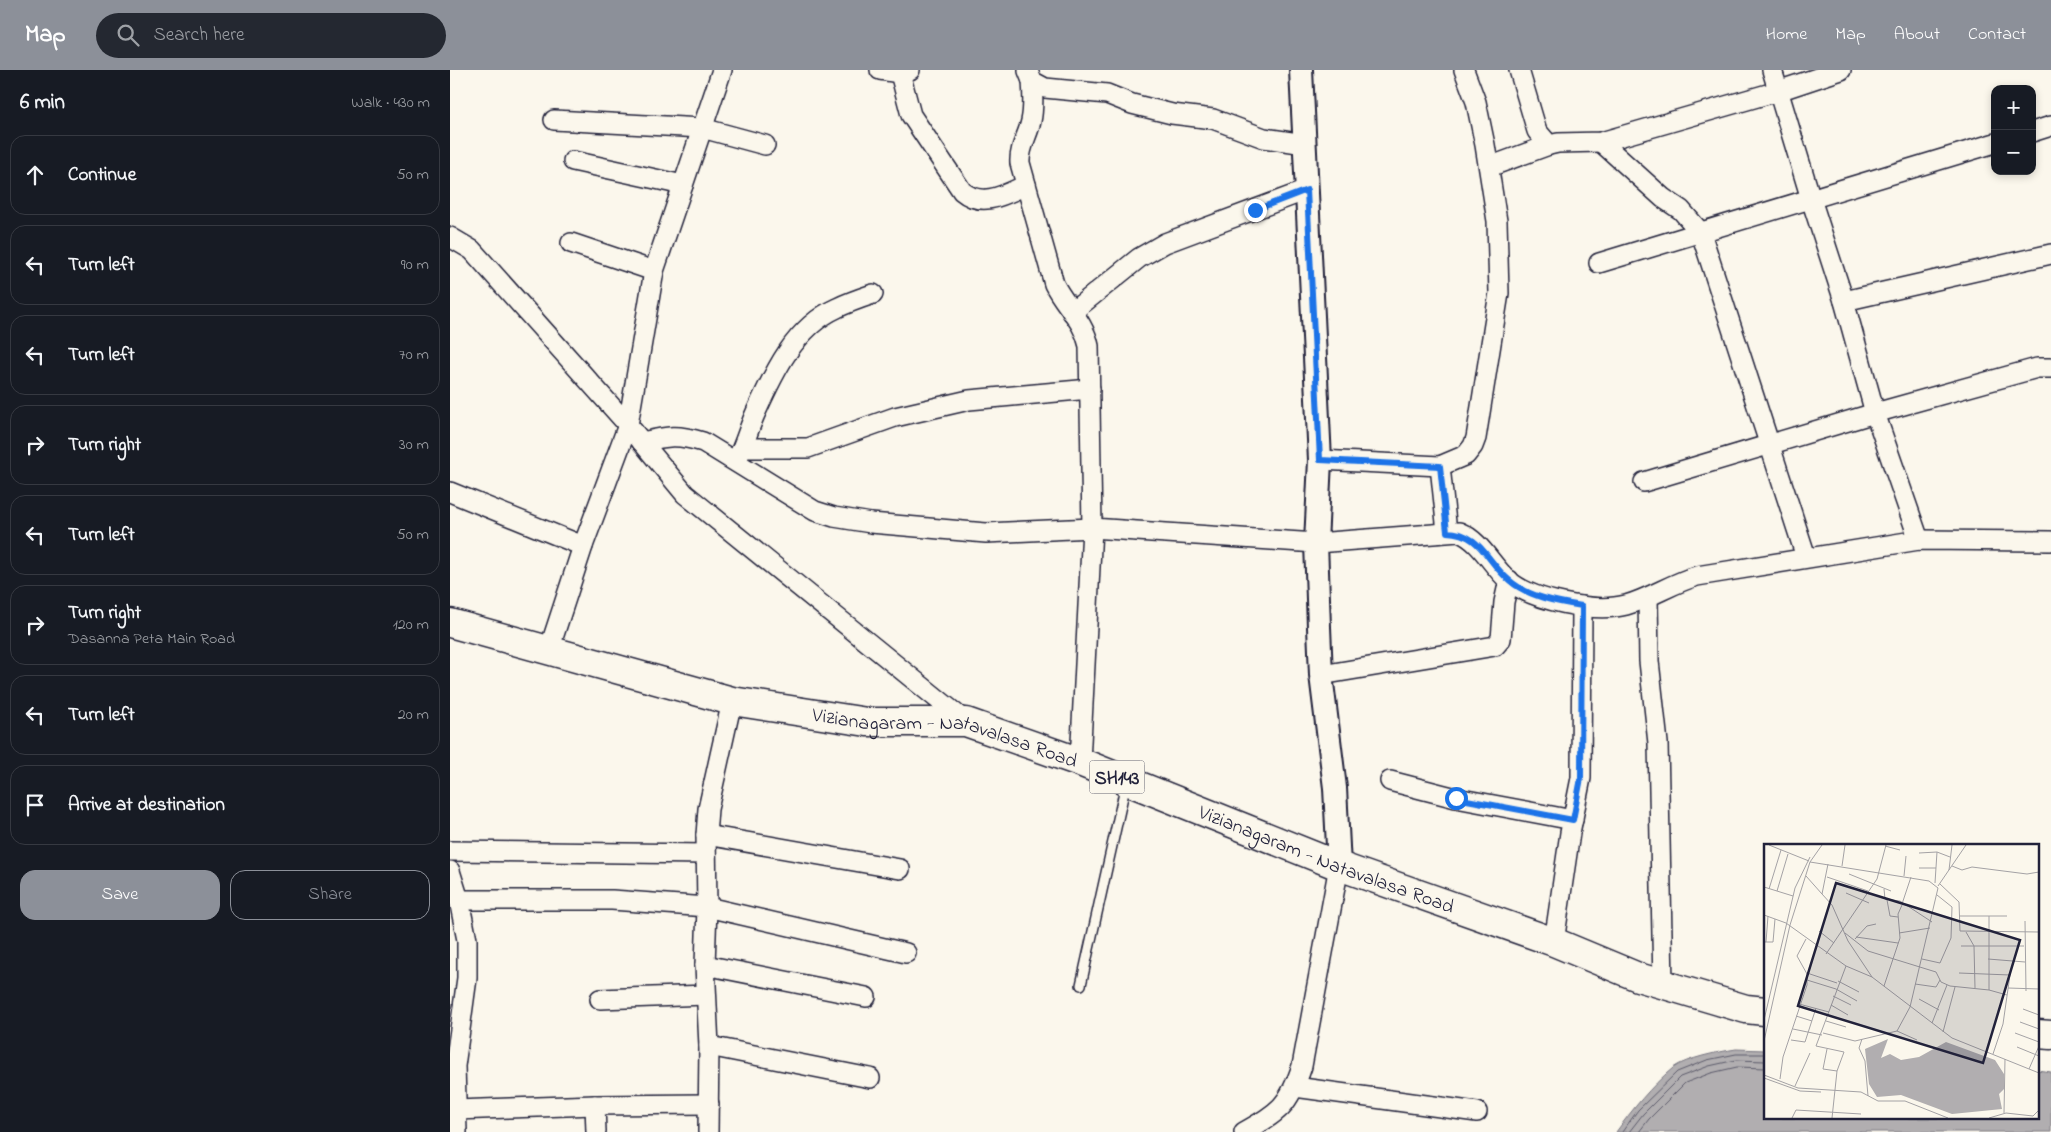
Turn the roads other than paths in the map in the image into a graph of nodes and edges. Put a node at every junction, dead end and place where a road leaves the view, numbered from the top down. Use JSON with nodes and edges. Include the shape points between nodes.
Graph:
{"nodes":[{"id":1,"x":722,"y":70,"type":"edge"},
{"id":2,"x":880,"y":70,"type":"edge"},
{"id":3,"x":1301,"y":70,"type":"edge"},
{"id":4,"x":1464,"y":70,"type":"edge"},
{"id":5,"x":1519,"y":70,"type":"edge"},
{"id":6,"x":1772,"y":70,"type":"edge"},
{"id":7,"x":1841,"y":70,"type":"edge"},
{"id":8,"x":906,"y":72,"type":"edge"},
{"id":9,"x":1030,"y":75,"type":"edge"},
{"id":10,"x":1778,"y":91,"type":"junction"},
{"id":11,"x":554,"y":120,"type":"dead end"},
{"id":12,"x":2051,"y":126,"type":"edge"},
{"id":13,"x":702,"y":128,"type":"junction"},
{"id":14,"x":2036,"y":131,"type":"edge"},
{"id":15,"x":1601,"y":142,"type":"junction"},
{"id":16,"x":1305,"y":144,"type":"junction"},
{"id":17,"x":1991,"y":144,"type":"edge"},
{"id":18,"x":766,"y":145,"type":"dead end"},
{"id":19,"x":1549,"y":145,"type":"junction"},
{"id":20,"x":573,"y":161,"type":"dead end"},
{"id":21,"x":1489,"y":167,"type":"junction"},
{"id":22,"x":683,"y":184,"type":"junction"},
{"id":23,"x":1026,"y":185,"type":"junction"},
{"id":24,"x":1307,"y":190,"type":"junction"},
{"id":25,"x":1811,"y":199,"type":"junction"},
{"id":26,"x":1701,"y":233,"type":"junction"},
{"id":27,"x":450,"y":237,"type":"edge"},
{"id":28,"x":571,"y":243,"type":"dead end"},
{"id":29,"x":2051,"y":254,"type":"edge"},
{"id":30,"x":1598,"y":263,"type":"dead end"},
{"id":31,"x":654,"y":271,"type":"junction"},
{"id":32,"x":873,"y":294,"type":"dead end"},
{"id":33,"x":1844,"y":301,"type":"junction"},
{"id":34,"x":1072,"y":312,"type":"junction"},
{"id":35,"x":2051,"y":368,"type":"edge"},
{"id":36,"x":1090,"y":390,"type":"junction"},
{"id":37,"x":1875,"y":414,"type":"junction"},
{"id":38,"x":628,"y":425,"type":"junction"},
{"id":39,"x":642,"y":442,"type":"junction"},
{"id":40,"x":1771,"y":445,"type":"junction"},
{"id":41,"x":739,"y":455,"type":"junction"},
{"id":42,"x":1320,"y":460,"type":"junction"},
{"id":43,"x":1440,"y":466,"type":"junction"},
{"id":44,"x":1644,"y":482,"type":"dead end"},
{"id":45,"x":450,"y":492,"type":"edge"},
{"id":46,"x":1092,"y":528,"type":"junction"},
{"id":47,"x":1447,"y":532,"type":"junction"},
{"id":48,"x":1919,"y":540,"type":"junction"},
{"id":49,"x":2051,"y":541,"type":"edge"},
{"id":50,"x":1316,"y":542,"type":"junction"},
{"id":51,"x":583,"y":546,"type":"junction"},
{"id":52,"x":1806,"y":558,"type":"junction"},
{"id":53,"x":1509,"y":580,"type":"junction"},
{"id":54,"x":1648,"y":598,"type":"junction"},
{"id":55,"x":1582,"y":606,"type":"junction"},
{"id":56,"x":450,"y":623,"type":"edge"},
{"id":57,"x":549,"y":650,"type":"junction"},
{"id":58,"x":1321,"y":675,"type":"junction"},
{"id":59,"x":732,"y":700,"type":"junction"},
{"id":60,"x":966,"y":722,"type":"junction"},
{"id":61,"x":1080,"y":762,"type":"junction"},
{"id":62,"x":1127,"y":781,"type":"junction"},
{"id":63,"x":1390,"y":781,"type":"dead end"},
{"id":64,"x":1573,"y":820,"type":"junction"},
{"id":65,"x":706,"y":835,"type":"junction"},
{"id":66,"x":450,"y":851,"type":"edge"},
{"id":67,"x":706,"y":854,"type":"junction"},
{"id":68,"x":1339,"y":866,"type":"junction"},
{"id":69,"x":900,"y":869,"type":"dead end"},
{"id":70,"x":450,"y":871,"type":"edge"},
{"id":71,"x":459,"y":900,"type":"junction"},
{"id":72,"x":707,"y":907,"type":"junction"},
{"id":73,"x":1554,"y":942,"type":"junction"},
{"id":74,"x":906,"y":953,"type":"dead end"},
{"id":75,"x":704,"y":965,"type":"junction"},
{"id":76,"x":1663,"y":984,"type":"junction"},
{"id":77,"x":1081,"y":985,"type":"dead end"},
{"id":78,"x":706,"y":996,"type":"junction"},
{"id":79,"x":866,"y":997,"type":"dead end"},
{"id":80,"x":600,"y":999,"type":"dead end"},
{"id":81,"x":1764,"y":1011,"type":"edge"},
{"id":82,"x":2038,"y":1034,"type":"edge"},
{"id":83,"x":2051,"y":1036,"type":"edge"},
{"id":84,"x":709,"y":1046,"type":"junction"},
{"id":85,"x":870,"y":1078,"type":"dead end"},
{"id":86,"x":1295,"y":1088,"type":"junction"},
{"id":87,"x":709,"y":1104,"type":"junction"},
{"id":88,"x":595,"y":1105,"type":"junction"},
{"id":89,"x":456,"y":1110,"type":"junction"},
{"id":90,"x":1477,"y":1112,"type":"dead end"},
{"id":91,"x":457,"y":1132,"type":"edge"},
{"id":92,"x":596,"y":1132,"type":"edge"},
{"id":93,"x":708,"y":1132,"type":"edge"},
{"id":94,"x":1244,"y":1132,"type":"edge"}],
"edges":[{"from":1,"to":13,"type":"street"},
{"from":2,"to":8,"type":"street"},
{"from":3,"to":16,"type":"street"},
{"from":4,"to":21,"type":"street","via":[[1476,102]]},
{"from":5,"to":19,"type":"street","via":[[1537,131]]},
{"from":6,"to":10,"type":"street"},
{"from":7,"to":10,"type":"street"},
{"from":8,"to":23,"type":"street","via":[[911,115],[962,191],[969,197],[987,200]]},
{"from":9,"to":16,"type":"street","via":[[1037,85],[1052,90],[1106,94],[1172,114],[1214,119],[1264,138]]},
{"from":9,"to":23,"type":"street","via":[[1033,112],[1020,155]]},
{"from":10,"to":15,"type":"street"},
{"from":10,"to":25,"type":"street"},
{"from":11,"to":13,"type":"street"},
{"from":12,"to":14,"type":"street"},
{"from":13,"to":18,"type":"street"},
{"from":13,"to":22,"type":"street"},
{"from":15,"to":19,"type":"street"},
{"from":15,"to":26,"type":"street","via":[[1663,198],[1681,210]]},
{"from":16,"to":24,"type":"street"},
{"from":17,"to":25,"type":"street"},
{"from":19,"to":21,"type":"street"},
{"from":20,"to":22,"type":"street"},
{"from":21,"to":43,"type":"street","via":[[1497,221],[1499,293],[1476,438],[1466,455]]},
{"from":22,"to":31,"type":"street"},
{"from":23,"to":34,"type":"street","via":[[1054,284]]},
{"from":24,"to":34,"type":"street","via":[[1165,243],[1139,258]]},
{"from":24,"to":42,"type":"street"},
{"from":25,"to":26,"type":"street"},
{"from":25,"to":33,"type":"street"},
{"from":26,"to":30,"type":"street"},
{"from":26,"to":40,"type":"street"},
{"from":27,"to":38,"type":"street","via":[[472,250]]},
{"from":28,"to":31,"type":"street"},
{"from":29,"to":33,"type":"street"},
{"from":31,"to":38,"type":"street"},
{"from":32,"to":41,"type":"street","via":[[836,308],[800,335],[755,413]]},
{"from":33,"to":37,"type":"street"},
{"from":34,"to":36,"type":"street","via":[[1086,336]]},
{"from":35,"to":37,"type":"street","via":[[2037,368]]},
{"from":36,"to":41,"type":"street","via":[[969,400],[895,417],[808,448]]},
{"from":36,"to":46,"type":"street"},
{"from":37,"to":40,"type":"street"},
{"from":37,"to":48,"type":"street"},
{"from":38,"to":39,"type":"street"},
{"from":38,"to":51,"type":"street"},
{"from":39,"to":41,"type":"street","via":[[684,436]]},
{"from":39,"to":60,"type":"street","via":[[685,494]]},
{"from":40,"to":44,"type":"street"},
{"from":40,"to":52,"type":"street"},
{"from":41,"to":46,"type":"street","via":[[814,511],[834,517],[986,533]]},
{"from":42,"to":43,"type":"street"},
{"from":42,"to":50,"type":"street"},
{"from":43,"to":47,"type":"street"},
{"from":45,"to":51,"type":"street"},
{"from":46,"to":50,"type":"street"},
{"from":46,"to":61,"type":"street"},
{"from":47,"to":50,"type":"street"},
{"from":47,"to":53,"type":"street","via":[[1467,535]]},
{"from":48,"to":49,"type":"street"},
{"from":48,"to":52,"type":"street"},
{"from":50,"to":58,"type":"street"},
{"from":51,"to":57,"type":"street"},
{"from":52,"to":54,"type":"street","via":[[1685,579]]},
{"from":53,"to":55,"type":"street","via":[[1525,592]]},
{"from":53,"to":58,"type":"street","via":[[1501,639],[1495,646]]},
{"from":54,"to":55,"type":"street","via":[[1624,606]]},
{"from":54,"to":76,"type":"street","via":[[1649,661],[1658,743]]},
{"from":55,"to":64,"type":"street","via":[[1581,778]]},
{"from":56,"to":57,"type":"main road","name":"Vizianagaram - Natavalasa Road","number":"SH143"},
{"from":57,"to":59,"type":"main road","name":"Vizianagaram - Natavalasa Road","number":"SH143"},
{"from":58,"to":68,"type":"street","via":[[1335,788]]},
{"from":59,"to":60,"type":"main road","name":"Vizianagaram - Natavalasa Road","number":"SH143","via":[[867,722]]},
{"from":59,"to":65,"type":"street","via":[[708,809]]},
{"from":60,"to":61,"type":"main road","name":"Vizianagaram - Natavalasa Road","number":"SH143"},
{"from":61,"to":62,"type":"main road","name":"Vizianagaram - Natavalasa Road","number":"SH143"},
{"from":62,"to":68,"type":"main road","name":"Vizianagaram - Natavalasa Road","number":"SH143"},
{"from":62,"to":77,"type":"lane"},
{"from":63,"to":64,"type":"street","via":[[1456,798]]},
{"from":64,"to":73,"type":"street"},
{"from":65,"to":67,"type":"street"},
{"from":65,"to":69,"type":"street"},
{"from":66,"to":67,"type":"street"},
{"from":67,"to":72,"type":"street"},
{"from":68,"to":73,"type":"main road","name":"Vizianagaram - Natavalasa Road","number":"SH143"},
{"from":68,"to":86,"type":"street","via":[[1302,1066]]},
{"from":70,"to":71,"type":"street"},
{"from":71,"to":72,"type":"street","via":[[612,900]]},
{"from":71,"to":89,"type":"street","via":[[466,940],[467,978],[455,1066]]},
{"from":72,"to":74,"type":"street"},
{"from":72,"to":75,"type":"street"},
{"from":73,"to":76,"type":"main road","name":"Vizianagaram - Natavalasa Road","number":"SH143"},
{"from":75,"to":78,"type":"street"},
{"from":75,"to":79,"type":"street"},
{"from":76,"to":81,"type":"main road","name":"Vizianagaram - Natavalasa Road","number":"SH143","via":[[1746,1009]]},
{"from":78,"to":80,"type":"street"},
{"from":78,"to":84,"type":"street"},
{"from":82,"to":83,"type":"main road"},
{"from":84,"to":85,"type":"street"},
{"from":84,"to":87,"type":"street"},
{"from":86,"to":90,"type":"street"},
{"from":86,"to":94,"type":"street","via":[[1286,1104]]},
{"from":87,"to":88,"type":"street"},
{"from":87,"to":93,"type":"street"},
{"from":88,"to":89,"type":"street"},
{"from":88,"to":92,"type":"street"},
{"from":89,"to":91,"type":"street"}]}
